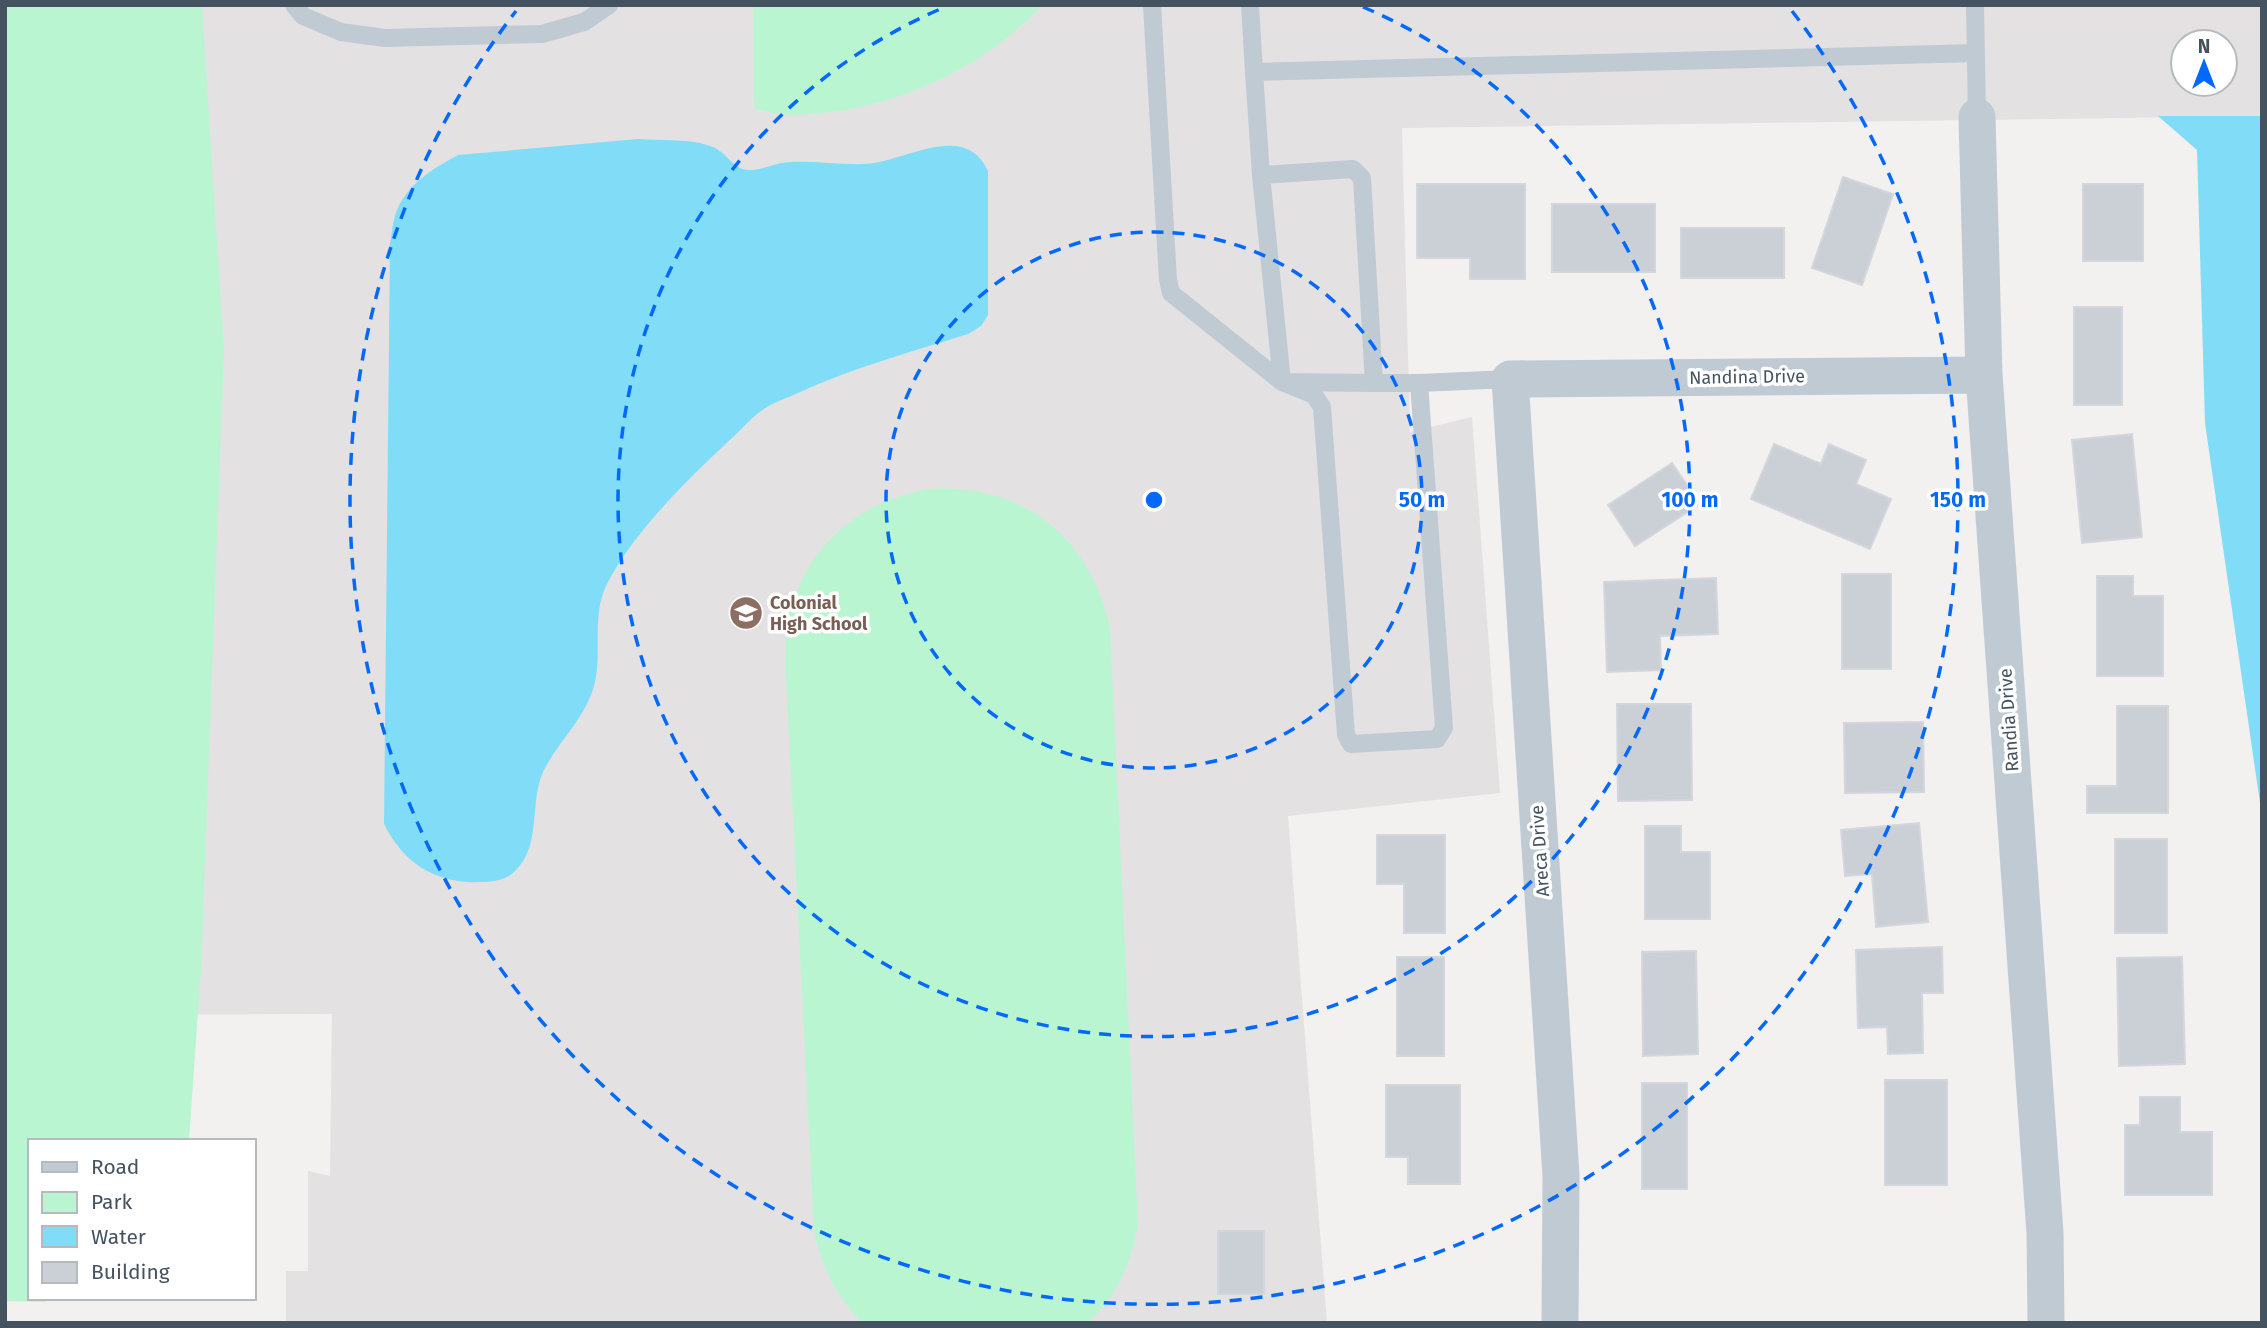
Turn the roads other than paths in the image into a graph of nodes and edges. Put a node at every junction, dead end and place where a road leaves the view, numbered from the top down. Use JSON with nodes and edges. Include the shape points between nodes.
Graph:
{"nodes":[{"id":1,"x":294,"y":5,"type":"edge"},
{"id":2,"x":610,"y":5,"type":"edge"},
{"id":3,"x":1152,"y":5,"type":"edge"},
{"id":4,"x":1250,"y":5,"type":"edge"},
{"id":5,"x":1975,"y":5,"type":"edge"},
{"id":6,"x":1976,"y":53,"type":"junction"},
{"id":7,"x":1254,"y":72,"type":"junction"},
{"id":8,"x":1977,"y":117,"type":"joint"},
{"id":9,"x":1261,"y":175,"type":"junction"},
{"id":10,"x":1984,"y":374,"type":"junction"},
{"id":11,"x":1510,"y":379,"type":"junction"},
{"id":12,"x":1282,"y":382,"type":"junction"},
{"id":13,"x":1374,"y":383,"type":"junction"},
{"id":14,"x":1419,"y":383,"type":"junction"},
{"id":15,"x":1560,"y":1323,"type":"edge"},
{"id":16,"x":2046,"y":1323,"type":"edge"}],
"edges":[{"from":1,"to":2,"type":"lane","via":[[303,16],[341,32],[385,38],[542,34],[584,22]]},
{"from":3,"to":12,"type":"lane","via":[[1171,293]]},
{"from":4,"to":7,"type":"lane"},
{"from":5,"to":6,"type":"lane"},
{"from":6,"to":7,"type":"lane"},
{"from":6,"to":8,"type":"lane"},
{"from":7,"to":9,"type":"lane"},
{"from":8,"to":10,"type":"street","name":"Randia Drive"},
{"from":9,"to":12,"type":"lane"},
{"from":9,"to":13,"type":"lane","via":[[1353,169],[1362,178]]},
{"from":10,"to":11,"type":"street","name":"Nandina Drive"},
{"from":10,"to":16,"type":"street","name":"Randia Drive","via":[[2045,1233]]},
{"from":11,"to":14,"type":"lane"},
{"from":11,"to":15,"type":"street","name":"Areca Drive","via":[[1561,1176]]},
{"from":12,"to":13,"type":"lane"},
{"from":12,"to":14,"type":"lane","via":[[1314,395],[1322,407],[1346,735],[1351,744],[1437,739],[1444,727]]},
{"from":13,"to":14,"type":"lane"}]}
